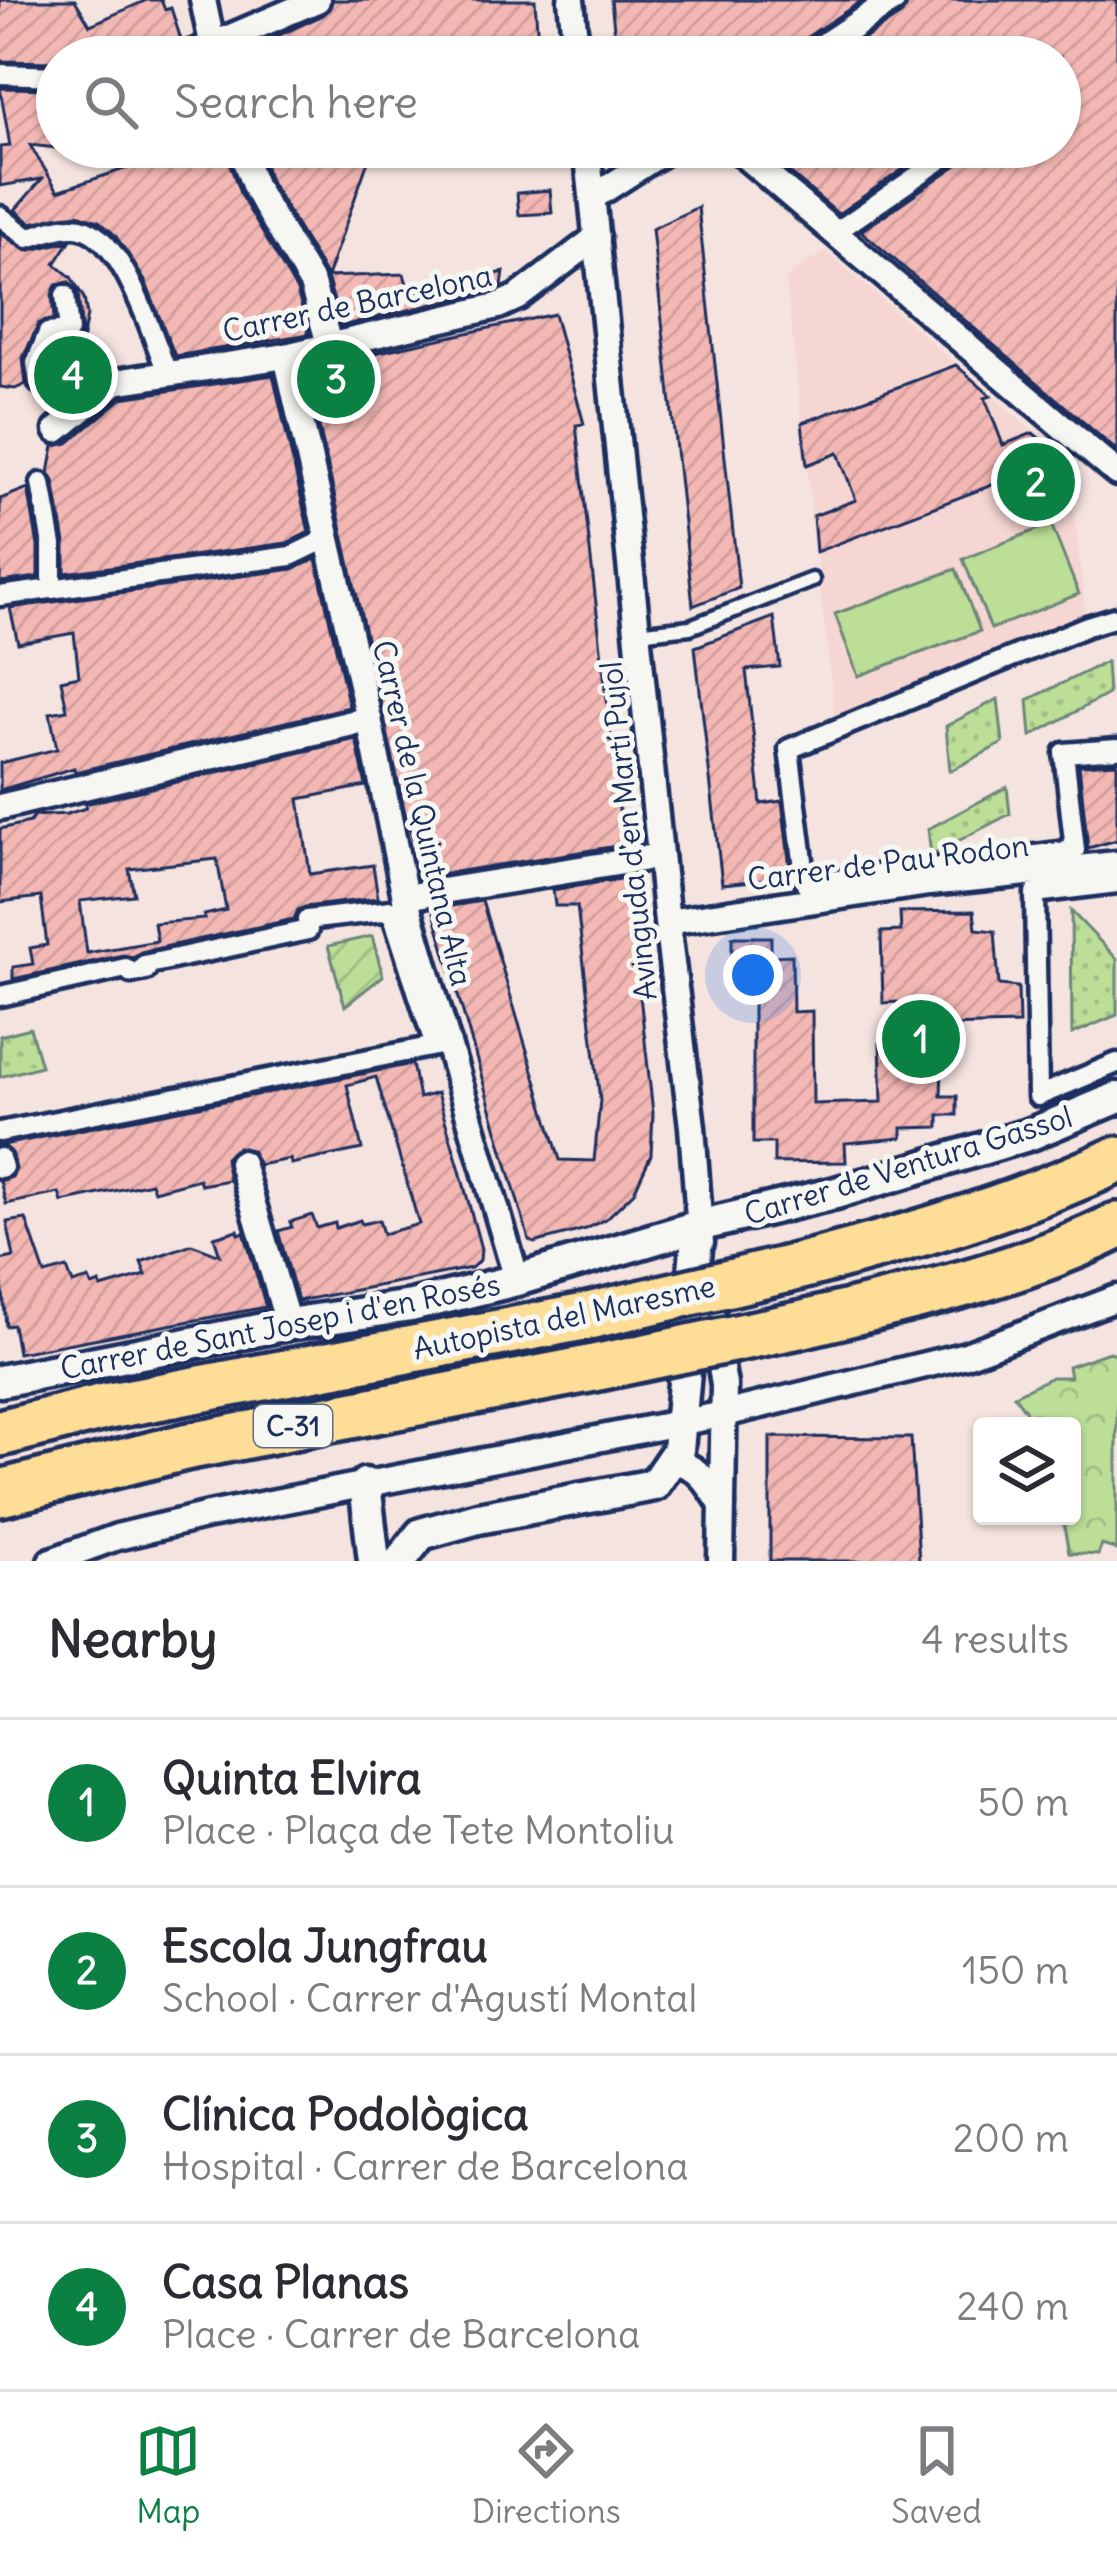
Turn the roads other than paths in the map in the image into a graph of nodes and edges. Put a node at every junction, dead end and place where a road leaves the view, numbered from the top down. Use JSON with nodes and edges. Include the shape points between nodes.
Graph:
{"nodes":[{"id":1,"x":203,"y":0,"type":"edge"},
{"id":2,"x":317,"y":0,"type":"edge"},
{"id":3,"x":571,"y":0,"type":"edge"},
{"id":4,"x":893,"y":0,"type":"edge"},
{"id":5,"x":211,"y":36,"type":"edge"},
{"id":6,"x":246,"y":36,"type":"edge"},
{"id":7,"x":575,"y":36,"type":"edge"},
{"id":8,"x":839,"y":36,"type":"edge"},
{"id":9,"x":0,"y":74,"type":"edge"},
{"id":10,"x":36,"y":75,"type":"edge"},
{"id":11,"x":248,"y":168,"type":"edge"},
{"id":12,"x":589,"y":168,"type":"edge"},
{"id":13,"x":638,"y":168,"type":"edge"},
{"id":14,"x":758,"y":168,"type":"edge"},
{"id":15,"x":928,"y":168,"type":"edge"},
{"id":16,"x":592,"y":198,"type":"junction"},
{"id":17,"x":0,"y":216,"type":"edge"},
{"id":18,"x":833,"y":234,"type":"junction"},
{"id":19,"x":597,"y":237,"type":"junction"},
{"id":20,"x":65,"y":295,"type":"dead end"},
{"id":21,"x":329,"y":344,"type":"junction"},
{"id":22,"x":286,"y":356,"type":"junction"},
{"id":23,"x":167,"y":372,"type":"junction"},
{"id":24,"x":39,"y":382,"type":"dead end"},
{"id":25,"x":57,"y":430,"type":"dead end"},
{"id":26,"x":1117,"y":472,"type":"edge"},
{"id":27,"x":41,"y":483,"type":"dead end"},
{"id":28,"x":328,"y":538,"type":"junction"},
{"id":29,"x":812,"y":580,"type":"dead end"},
{"id":30,"x":52,"y":589,"type":"junction"},
{"id":31,"x":0,"y":596,"type":"edge"},
{"id":32,"x":1117,"y":617,"type":"edge"},
{"id":33,"x":637,"y":633,"type":"junction"},
{"id":34,"x":369,"y":718,"type":"junction"},
{"id":35,"x":1117,"y":748,"type":"edge"},
{"id":36,"x":0,"y":807,"type":"edge"},
{"id":37,"x":660,"y":856,"type":"junction"},
{"id":38,"x":1117,"y":864,"type":"edge"},
{"id":39,"x":1117,"y":883,"type":"edge"},
{"id":40,"x":405,"y":897,"type":"junction"},
{"id":41,"x":667,"y":922,"type":"junction"},
{"id":42,"x":0,"y":996,"type":"edge"},
{"id":43,"x":1117,"y":1063,"type":"edge"},
{"id":44,"x":1117,"y":1098,"type":"edge"},
{"id":45,"x":0,"y":1132,"type":"edge"},
{"id":46,"x":0,"y":1158,"type":"edge"},
{"id":47,"x":1117,"y":1160,"type":"edge"},
{"id":48,"x":241,"y":1163,"type":"dead end"},
{"id":49,"x":0,"y":1168,"type":"edge"},
{"id":50,"x":698,"y":1226,"type":"junction"},
{"id":51,"x":1117,"y":1226,"type":"edge"},
{"id":52,"x":517,"y":1280,"type":"junction"},
{"id":53,"x":1117,"y":1298,"type":"edge"},
{"id":54,"x":288,"y":1324,"type":"junction"},
{"id":55,"x":0,"y":1381,"type":"edge"},
{"id":56,"x":104,"y":1407,"type":"junction"},
{"id":57,"x":724,"y":1414,"type":"junction"},
{"id":58,"x":0,"y":1417,"type":"edge"},
{"id":59,"x":680,"y":1422,"type":"junction"},
{"id":60,"x":0,"y":1433,"type":"edge"},
{"id":61,"x":672,"y":1462,"type":"junction"},
{"id":62,"x":365,"y":1484,"type":"junction"},
{"id":63,"x":0,"y":1493,"type":"edge"},
{"id":64,"x":723,"y":1508,"type":"junction"},
{"id":65,"x":51,"y":1561,"type":"edge"},
{"id":66,"x":374,"y":1561,"type":"edge"},
{"id":67,"x":400,"y":1561,"type":"edge"},
{"id":68,"x":721,"y":1561,"type":"edge"}],
"edges":[{"from":1,"to":5,"type":"street"},
{"from":2,"to":6,"type":"street"},
{"from":3,"to":7,"type":"street"},
{"from":4,"to":8,"type":"street"},
{"from":9,"to":10,"type":"street"},
{"from":11,"to":21,"type":"street","via":[[312,284]]},
{"from":12,"to":16,"type":"street","name":"Avinguda d'en Martí Pujol"},
{"from":13,"to":16,"type":"street"},
{"from":14,"to":18,"type":"street"},
{"from":15,"to":18,"type":"street"},
{"from":16,"to":19,"type":"street","name":"Avinguda d'en Martí Pujol"},
{"from":17,"to":23,"type":"street","via":[[28,238],[74,226],[93,233],[124,268]]},
{"from":18,"to":26,"type":"street"},
{"from":19,"to":21,"type":"street","name":"Carrer de Barcelona","via":[[498,306]]},
{"from":19,"to":33,"type":"street","name":"Avinguda d'en Martí Pujol"},
{"from":20,"to":24,"type":"street","via":[[70,331],[48,333],[36,363]]},
{"from":21,"to":22,"type":"street","name":"Carrer de Barcelona"},
{"from":22,"to":23,"type":"street","name":"Carrer de Barcelona"},
{"from":22,"to":28,"type":"street","name":"Carrer de la Quintana Alta"},
{"from":23,"to":25,"type":"street","name":"Carrer de Barcelona","via":[[115,382]]},
{"from":27,"to":30,"type":"street"},
{"from":28,"to":30,"type":"street","via":[[292,556]]},
{"from":28,"to":34,"type":"street","name":"Carrer de la Quintana Alta"},
{"from":29,"to":33,"type":"lane","via":[[690,627]]},
{"from":30,"to":31,"type":"street"},
{"from":32,"to":35,"type":"street","via":[[789,748],[806,884],[1075,850],[1064,753]]},
{"from":33,"to":37,"type":"street","name":"Avinguda d'en Martí Pujol"},
{"from":34,"to":36,"type":"street"},
{"from":34,"to":40,"type":"street","name":"Carrer de la Quintana Alta"},
{"from":37,"to":40,"type":"street"},
{"from":37,"to":41,"type":"street","name":"Avinguda d'en Martí Pujol"},
{"from":38,"to":41,"type":"street","name":"Carrer de Pau Rodon"},
{"from":39,"to":43,"type":"street","via":[[1035,893],[1038,1096]]},
{"from":40,"to":52,"type":"street","name":"Carrer de la Quintana Alta"},
{"from":41,"to":50,"type":"street","name":"Avinguda d'en Martí Pujol"},
{"from":42,"to":45,"type":"street","via":[[308,930],[307,920],[392,910],[435,1046]]},
{"from":44,"to":50,"type":"street","name":"Carrer de Ventura Gassol","via":[[922,1167]]},
{"from":46,"to":49,"type":"street"},
{"from":47,"to":56,"type":"highway","name":"Autopista del Maresme","number":"C-31","bridge":true,"via":[[917,1236],[584,1317]]},
{"from":48,"to":54,"type":"street"},
{"from":50,"to":52,"type":"street","name":"Carrer de Sant Josep i d'en Rosés"},
{"from":50,"to":57,"type":"street","name":"Avinguda d'en Martí Pujol"},
{"from":50,"to":59,"type":"street"},
{"from":51,"to":63,"type":"highway","name":"Autopista del Maresme","number":"C-31","bridge":true,"via":[[948,1288]]},
{"from":52,"to":54,"type":"street","name":"Carrer de Sant Josep i d'en Rosés"},
{"from":53,"to":57,"type":"street","via":[[966,1355]]},
{"from":54,"to":55,"type":"street","name":"Carrer de Sant Josep i d'en Rosés"},
{"from":56,"to":58,"type":"highway"},
{"from":56,"to":60,"type":"highway","name":"Autopista del Maresme","number":"C-31"},
{"from":57,"to":59,"type":"street"},
{"from":57,"to":64,"type":"street","name":"Avinguda d'en Martí Pujol"},
{"from":59,"to":61,"type":"street"},
{"from":59,"to":62,"type":"street"},
{"from":61,"to":64,"type":"street","via":[[707,1480]]},
{"from":61,"to":67,"type":"street","via":[[654,1485],[422,1534]]},
{"from":62,"to":65,"type":"street","via":[[117,1537]]},
{"from":62,"to":66,"type":"street"},
{"from":64,"to":68,"type":"street","name":"Avinguda d'en Martí Pujol"}]}
